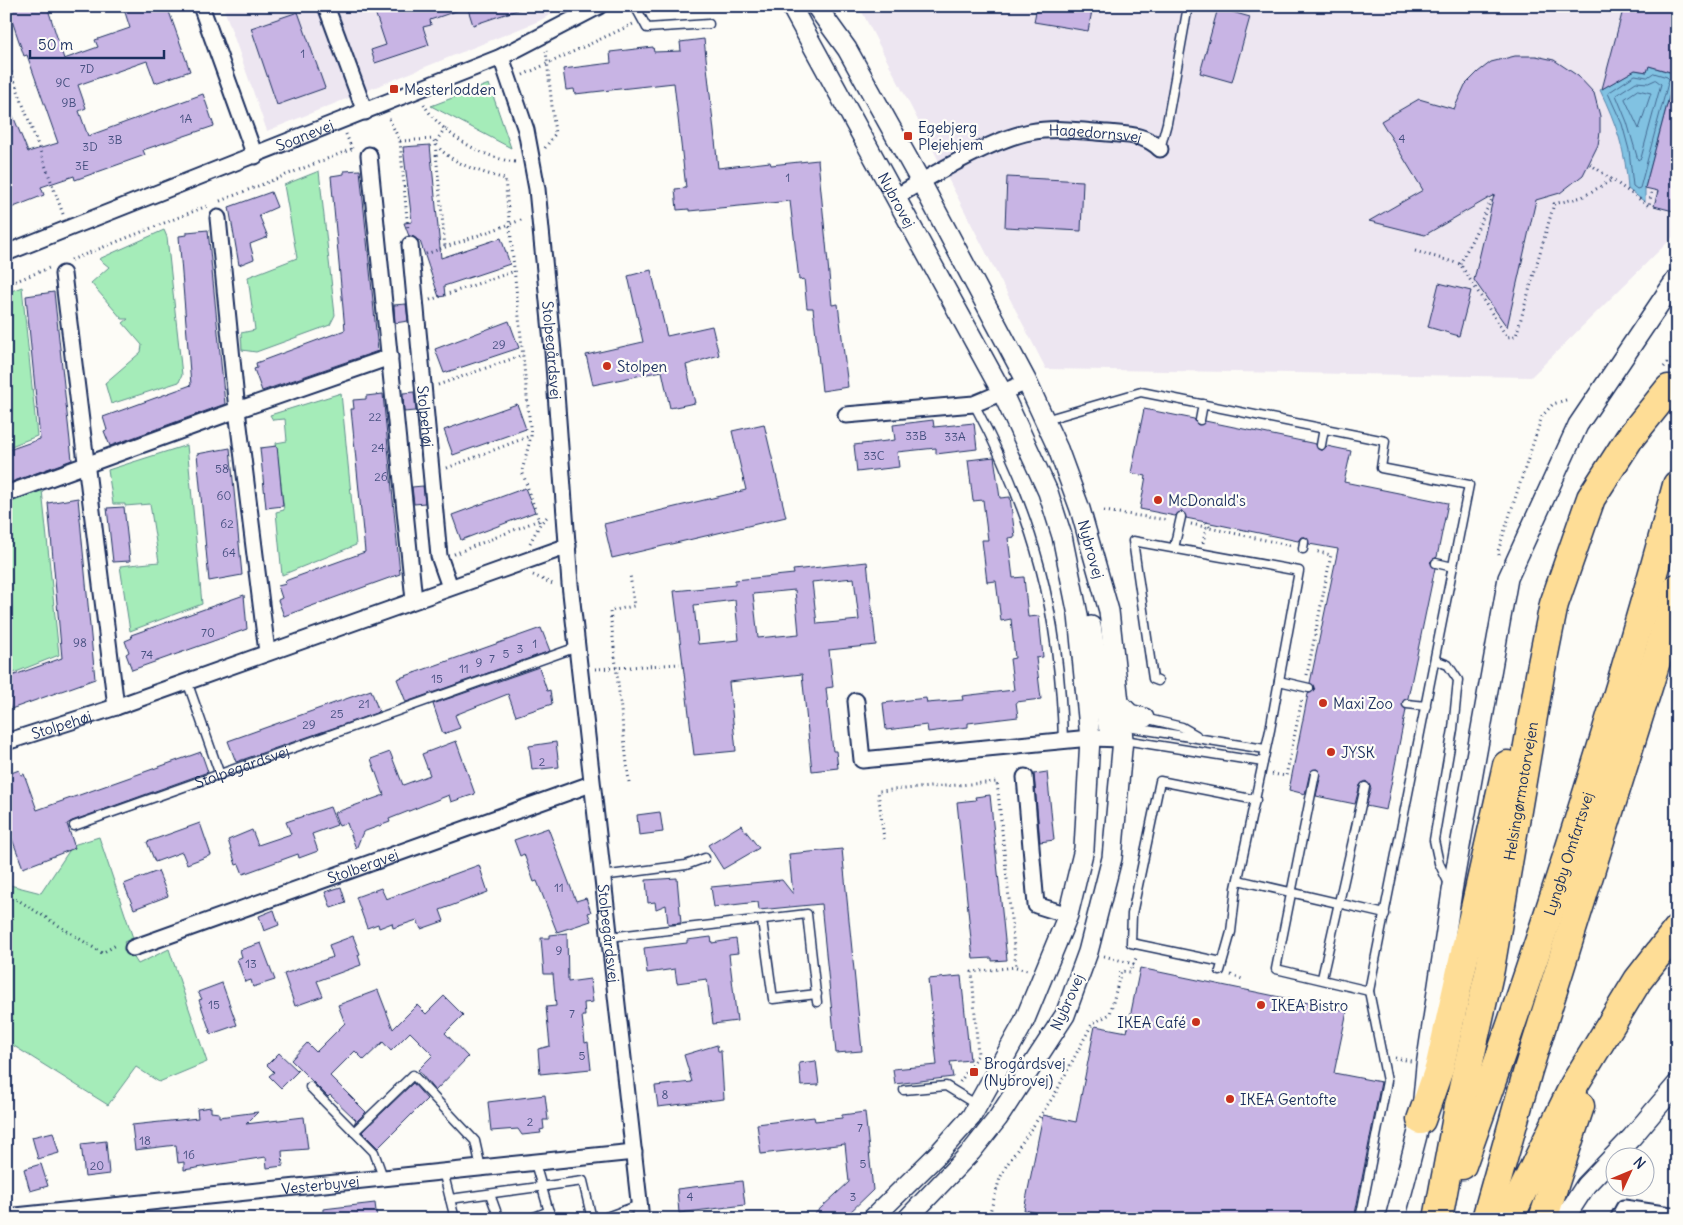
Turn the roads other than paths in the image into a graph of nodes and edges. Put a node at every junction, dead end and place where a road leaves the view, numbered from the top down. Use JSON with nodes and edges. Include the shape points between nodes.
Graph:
{"nodes":[{"id":1,"x":201,"y":6,"type":"edge"},
{"id":2,"x":326,"y":6,"type":"edge"},
{"id":3,"x":599,"y":6,"type":"edge"},
{"id":4,"x":635,"y":6,"type":"edge"},
{"id":5,"x":791,"y":6,"type":"edge"},
{"id":6,"x":816,"y":6,"type":"edge"},
{"id":7,"x":1188,"y":6,"type":"edge"},
{"id":8,"x":709,"y":24,"type":"dead end"},
{"id":9,"x":500,"y":57,"type":"junction"},
{"id":10,"x":365,"y":112,"type":"junction"},
{"id":11,"x":1160,"y":149,"type":"joint"},
{"id":12,"x":369,"y":155,"type":"road end"},
{"id":13,"x":255,"y":156,"type":"junction"},
{"id":14,"x":920,"y":182,"type":"junction"},
{"id":15,"x":896,"y":197,"type":"junction"},
{"id":16,"x":218,"y":218,"type":"dead end"},
{"id":17,"x":410,"y":252,"type":"road end"},
{"id":18,"x":6,"y":253,"type":"edge"},
{"id":19,"x":61,"y":267,"type":"road end"},
{"id":20,"x":1677,"y":278,"type":"edge"},
{"id":21,"x":390,"y":358,"type":"junction"},
{"id":22,"x":1027,"y":382,"type":"junction"},
{"id":23,"x":1669,"y":388,"type":"dead end"},
{"id":24,"x":1003,"y":394,"type":"junction"},
{"id":25,"x":974,"y":404,"type":"junction"},
{"id":26,"x":1203,"y":404,"type":"junction"},
{"id":27,"x":237,"y":410,"type":"junction"},
{"id":28,"x":846,"y":415,"type":"dead end"},
{"id":29,"x":1045,"y":420,"type":"junction"},
{"id":30,"x":1200,"y":420,"type":"dead end"},
{"id":31,"x":1324,"y":428,"type":"junction"},
{"id":32,"x":1321,"y":445,"type":"dead end"},
{"id":33,"x":87,"y":466,"type":"junction"},
{"id":34,"x":1676,"y":484,"type":"edge"},
{"id":35,"x":6,"y":494,"type":"edge"},
{"id":36,"x":1181,"y":517,"type":"dead end"},
{"id":37,"x":568,"y":546,"type":"junction"},
{"id":38,"x":1174,"y":548,"type":"junction"},
{"id":39,"x":1436,"y":563,"type":"dead end"},
{"id":40,"x":1453,"y":567,"type":"junction"},
{"id":41,"x":450,"y":587,"type":"junction"},
{"id":42,"x":1677,"y":588,"type":"edge"},
{"id":43,"x":414,"y":600,"type":"junction"},
{"id":44,"x":1554,"y":604,"type":"junction"},
{"id":45,"x":1078,"y":616,"type":"junction"},
{"id":46,"x":577,"y":648,"type":"junction"},
{"id":47,"x":267,"y":652,"type":"junction"},
{"id":48,"x":1677,"y":655,"type":"edge"},
{"id":49,"x":1435,"y":660,"type":"junction"},
{"id":50,"x":187,"y":681,"type":"junction"},
{"id":51,"x":1158,"y":681,"type":"dead end"},
{"id":52,"x":1279,"y":681,"type":"junction"},
{"id":53,"x":1309,"y":688,"type":"dead end"},
{"id":54,"x":856,"y":701,"type":"dead end"},
{"id":55,"x":1118,"y":702,"type":"junction"},
{"id":56,"x":1407,"y":704,"type":"dead end"},
{"id":57,"x":1426,"y":706,"type":"junction"},
{"id":58,"x":116,"y":707,"type":"junction"},
{"id":59,"x":1144,"y":718,"type":"joint"},
{"id":60,"x":1117,"y":730,"type":"junction"},
{"id":61,"x":1200,"y":737,"type":"junction"},
{"id":62,"x":1090,"y":738,"type":"junction"},
{"id":63,"x":1064,"y":740,"type":"junction"},
{"id":64,"x":6,"y":742,"type":"edge"},
{"id":65,"x":1265,"y":749,"type":"junction"},
{"id":66,"x":1263,"y":762,"type":"junction"},
{"id":67,"x":1315,"y":774,"type":"dead end"},
{"id":68,"x":220,"y":775,"type":"junction"},
{"id":69,"x":1025,"y":776,"type":"dead end"},
{"id":70,"x":591,"y":784,"type":"junction"},
{"id":71,"x":1365,"y":787,"type":"dead end"},
{"id":72,"x":1256,"y":800,"type":"junction"},
{"id":73,"x":74,"y":826,"type":"dead end"},
{"id":74,"x":1115,"y":826,"type":"junction"},
{"id":75,"x":704,"y":858,"type":"dead end"},
{"id":76,"x":602,"y":876,"type":"junction"},
{"id":77,"x":1238,"y":880,"type":"junction"},
{"id":78,"x":1452,"y":891,"type":"junction"},
{"id":79,"x":1292,"y":892,"type":"junction"},
{"id":80,"x":1340,"y":904,"type":"junction"},
{"id":81,"x":1385,"y":914,"type":"junction"},
{"id":82,"x":1068,"y":915,"type":"junction"},
{"id":83,"x":762,"y":920,"type":"junction"},
{"id":84,"x":1097,"y":922,"type":"junction"},
{"id":85,"x":1677,"y":930,"type":"edge"},
{"id":86,"x":609,"y":937,"type":"junction"},
{"id":87,"x":133,"y":948,"type":"road end"},
{"id":88,"x":1222,"y":962,"type":"junction"},
{"id":89,"x":1220,"y":971,"type":"dead end"},
{"id":90,"x":1322,"y":978,"type":"junction"},
{"id":91,"x":1638,"y":980,"type":"junction"},
{"id":92,"x":1369,"y":990,"type":"junction"},
{"id":93,"x":1528,"y":1070,"type":"junction"},
{"id":94,"x":1677,"y":1084,"type":"edge"},
{"id":95,"x":310,"y":1087,"type":"dead end"},
{"id":96,"x":904,"y":1090,"type":"dead end"},
{"id":97,"x":979,"y":1106,"type":"junction"},
{"id":98,"x":998,"y":1118,"type":"junction"},
{"id":99,"x":1421,"y":1120,"type":"junction"},
{"id":100,"x":354,"y":1132,"type":"junction"},
{"id":101,"x":634,"y":1152,"type":"junction"},
{"id":102,"x":535,"y":1163,"type":"junction"},
{"id":103,"x":481,"y":1168,"type":"junction"},
{"id":104,"x":443,"y":1171,"type":"junction"},
{"id":105,"x":383,"y":1177,"type":"junction"},
{"id":106,"x":542,"y":1187,"type":"junction"},
{"id":107,"x":490,"y":1194,"type":"junction"},
{"id":108,"x":450,"y":1199,"type":"junction"},
{"id":109,"x":640,"y":1212,"type":"edge"},
{"id":110,"x":883,"y":1212,"type":"edge"},
{"id":111,"x":550,"y":1215,"type":"edge"},
{"id":112,"x":1677,"y":1216,"type":"edge"},
{"id":113,"x":6,"y":1217,"type":"edge"},
{"id":114,"x":455,"y":1219,"type":"edge"},
{"id":115,"x":499,"y":1219,"type":"edge"},
{"id":116,"x":529,"y":1219,"type":"edge"},
{"id":117,"x":592,"y":1219,"type":"edge"},
{"id":118,"x":600,"y":1219,"type":"edge"},
{"id":119,"x":872,"y":1219,"type":"edge"},
{"id":120,"x":907,"y":1219,"type":"edge"},
{"id":121,"x":1360,"y":1219,"type":"edge"},
{"id":122,"x":1395,"y":1219,"type":"edge"},
{"id":123,"x":1438,"y":1219,"type":"edge"},
{"id":124,"x":1442,"y":1219,"type":"edge"},
{"id":125,"x":1486,"y":1219,"type":"edge"},
{"id":126,"x":1509,"y":1219,"type":"edge"},
{"id":127,"x":1542,"y":1219,"type":"edge"},
{"id":128,"x":1564,"y":1219,"type":"edge"},
{"id":129,"x":1618,"y":1219,"type":"edge"}],
"edges":[{"from":1,"to":13,"type":"street"},
{"from":2,"to":10,"type":"street"},
{"from":3,"to":9,"type":"street","name":"Sognevej"},
{"from":4,"to":8,"type":"lane","via":[[647,28]]},
{"from":5,"to":15,"type":"street","name":"Nybrovej"},
{"from":6,"to":14,"type":"street","name":"Nybrovej","via":[[847,49]]},
{"from":7,"to":11,"type":"lane","name":"Hagedornsvej"},
{"from":9,"to":10,"type":"street","name":"Sognevej"},
{"from":9,"to":37,"type":"street","name":"Stolpegårdsvej","via":[[526,130],[537,189]]},
{"from":10,"to":13,"type":"street","name":"Sognevej"},
{"from":11,"to":14,"type":"street","name":"Hagedornsvej","via":[[1139,136],[1065,130],[1032,131],[1010,136]]},
{"from":12,"to":21,"type":"street","name":"Stolpehøj"},
{"from":13,"to":18,"type":"street","name":"Sognevej"},
{"from":14,"to":15,"type":"street","name":"Hagedornsvej"},
{"from":14,"to":22,"type":"street","name":"Nybrovej"},
{"from":15,"to":24,"type":"street","name":"Nybrovej"},
{"from":16,"to":27,"type":"street"},
{"from":17,"to":41,"type":"street","name":"Stolpehøj","via":[[440,560]]},
{"from":19,"to":33,"type":"street"},
{"from":20,"to":78,"type":"street","via":[[1578,425],[1508,578]]},
{"from":21,"to":27,"type":"street"},
{"from":21,"to":43,"type":"street","name":"Stolpehøj"},
{"from":22,"to":24,"type":"street"},
{"from":22,"to":29,"type":"street","name":"Nybrovej"},
{"from":23,"to":44,"type":"highway","name":"Helsingørmotorvejen","via":[[1591,498]]},
{"from":24,"to":25,"type":"street"},
{"from":24,"to":45,"type":"street","name":"Nybrovej","via":[[1048,492],[1062,536]]},
{"from":25,"to":28,"type":"street"},
{"from":25,"to":63,"type":"lane","via":[[1018,495],[1042,567],[1057,641]]},
{"from":26,"to":29,"type":"lane","via":[[1141,392]]},
{"from":26,"to":30,"type":"lane"},
{"from":26,"to":31,"type":"lane"},
{"from":27,"to":33,"type":"street"},
{"from":27,"to":47,"type":"street"},
{"from":29,"to":55,"type":"street","name":"Nybrovej","via":[[1080,509],[1109,611]]},
{"from":31,"to":32,"type":"lane"},
{"from":31,"to":40,"type":"lane","via":[[1385,441],[1381,468],[1469,485]]},
{"from":33,"to":35,"type":"street"},
{"from":33,"to":58,"type":"street"},
{"from":34,"to":124,"type":"highway","name":"Lyngby Omfartsvej","via":[[1607,730],[1542,934]]},
{"from":36,"to":38,"type":"lane"},
{"from":37,"to":41,"type":"street","name":"Stolpehøj"},
{"from":37,"to":46,"type":"street","name":"Stolpegårdsvej"},
{"from":38,"to":51,"type":"lane","via":[[1133,541],[1153,679]]},
{"from":38,"to":52,"type":"lane","via":[[1299,571]]},
{"from":39,"to":40,"type":"lane"},
{"from":40,"to":49,"type":"lane"},
{"from":41,"to":43,"type":"street","name":"Stolpehøj"},
{"from":42,"to":93,"type":"highway","name":"Lyngby Omfartsvej"},
{"from":43,"to":47,"type":"street","name":"Stolpehøj"},
{"from":44,"to":99,"type":"highway","via":[[1537,636],[1439,1069]]},
{"from":44,"to":123,"type":"highway","name":"Helsingørmotorvejen","via":[[1490,969]]},
{"from":45,"to":60,"type":"street","via":[[1091,625]]},
{"from":45,"to":62,"type":"street","name":"Nybrovej"},
{"from":46,"to":68,"type":"lane","name":"Stolpegårdsvej"},
{"from":46,"to":70,"type":"street","name":"Stolpegårdsvej"},
{"from":47,"to":50,"type":"street","name":"Stolpehøj"},
{"from":48,"to":93,"type":"highway","via":[[1546,1055]]},
{"from":49,"to":57,"type":"lane"},
{"from":49,"to":78,"type":"lane","via":[[1448,665],[1458,680],[1434,840],[1439,863]]},
{"from":50,"to":58,"type":"street","name":"Stolpehøj"},
{"from":50,"to":68,"type":"lane"},
{"from":52,"to":53,"type":"lane"},
{"from":52,"to":65,"type":"lane"},
{"from":54,"to":63,"type":"street","via":[[862,760]]},
{"from":55,"to":59,"type":"street","via":[[1130,714]]},
{"from":55,"to":60,"type":"street","name":"Nybrovej"},
{"from":56,"to":57,"type":"lane"},
{"from":57,"to":81,"type":"lane"},
{"from":58,"to":64,"type":"street","name":"Stolpehøj"},
{"from":59,"to":61,"type":"lane","via":[[1182,727]]},
{"from":60,"to":61,"type":"lane"},
{"from":60,"to":62,"type":"street"},
{"from":60,"to":66,"type":"lane"},
{"from":60,"to":74,"type":"street","name":"Nybrovej"},
{"from":61,"to":65,"type":"lane"},
{"from":62,"to":63,"type":"street"},
{"from":62,"to":74,"type":"street","via":[[1112,751],[1108,810]]},
{"from":62,"to":82,"type":"street","name":"Nybrovej","via":[[1084,849]]},
{"from":65,"to":66,"type":"lane"},
{"from":66,"to":72,"type":"lane"},
{"from":67,"to":79,"type":"lane"},
{"from":68,"to":73,"type":"lane","name":"Stolpegårdsvej"},
{"from":69,"to":82,"type":"street","via":[[1036,905]]},
{"from":70,"to":76,"type":"street","name":"Stolpegårdsvej"},
{"from":70,"to":87,"type":"street","name":"Stolbergvej"},
{"from":71,"to":80,"type":"lane"},
{"from":72,"to":77,"type":"lane"},
{"from":72,"to":88,"type":"lane","via":[[1160,782],[1132,914],[1131,943]]},
{"from":74,"to":84,"type":"street","name":"Nybrovej","via":[[1112,858]]},
{"from":75,"to":76,"type":"lane","via":[[686,866]]},
{"from":76,"to":86,"type":"street","name":"Stolpegårdsvej"},
{"from":77,"to":79,"type":"lane"},
{"from":77,"to":88,"type":"lane","via":[[1231,932]]},
{"from":78,"to":99,"type":"street"},
{"from":79,"to":80,"type":"lane"},
{"from":79,"to":90,"type":"lane","via":[[1276,969]]},
{"from":80,"to":81,"type":"lane"},
{"from":80,"to":90,"type":"lane"},
{"from":81,"to":92,"type":"lane"},
{"from":82,"to":84,"type":"street"},
{"from":82,"to":97,"type":"street","name":"Nybrovej","via":[[1023,1024]]},
{"from":83,"to":83,"type":"lane","via":[[807,914],[817,998],[773,999]]},
{"from":83,"to":86,"type":"lane"},
{"from":84,"to":98,"type":"street","name":"Nybrovej","via":[[1064,1015]]},
{"from":85,"to":91,"type":"highway"},
{"from":86,"to":101,"type":"street","name":"Stolpegårdsvej"},
{"from":88,"to":89,"type":"lane"},
{"from":90,"to":92,"type":"lane"},
{"from":91,"to":126,"type":"highway","via":[[1574,1085]]},
{"from":91,"to":127,"type":"highway","via":[[1579,1109]]},
{"from":92,"to":121,"type":"lane","via":[[1387,1081]]},
{"from":93,"to":125,"type":"highway","name":"Lyngby Omfartsvej"},
{"from":94,"to":128,"type":"street","via":[[1586,1185]]},
{"from":95,"to":100,"type":"lane"},
{"from":96,"to":97,"type":"lane","via":[[946,1086]]},
{"from":97,"to":98,"type":"street"},
{"from":97,"to":110,"type":"street","name":"Nybrovej"},
{"from":98,"to":120,"type":"street","name":"Nybrovej","via":[[971,1152]]},
{"from":99,"to":122,"type":"street"},
{"from":100,"to":103,"type":"lane","via":[[413,1075],[476,1141]]},
{"from":100,"to":105,"type":"lane","via":[[374,1152]]},
{"from":101,"to":102,"type":"street","name":"Vesterbyvej"},
{"from":101,"to":109,"type":"street","name":"Stolpegårdsvej"},
{"from":102,"to":103,"type":"street","name":"Vesterbyvej"},
{"from":102,"to":106,"type":"lane"},
{"from":103,"to":104,"type":"street","name":"Vesterbyvej"},
{"from":104,"to":105,"type":"street","name":"Vesterbyvej"},
{"from":104,"to":108,"type":"lane"},
{"from":105,"to":113,"type":"street","name":"Vesterbyvej"},
{"from":106,"to":107,"type":"lane"},
{"from":106,"to":111,"type":"lane"},
{"from":106,"to":117,"type":"lane","via":[[583,1182]]},
{"from":107,"to":108,"type":"lane"},
{"from":107,"to":115,"type":"lane"},
{"from":108,"to":114,"type":"lane"},
{"from":109,"to":118,"type":"lane"},
{"from":110,"to":119,"type":"street","name":"Nybrovej"},
{"from":111,"to":116,"type":"lane"},
{"from":112,"to":129,"type":"street","via":[[1624,1208]]}]}
